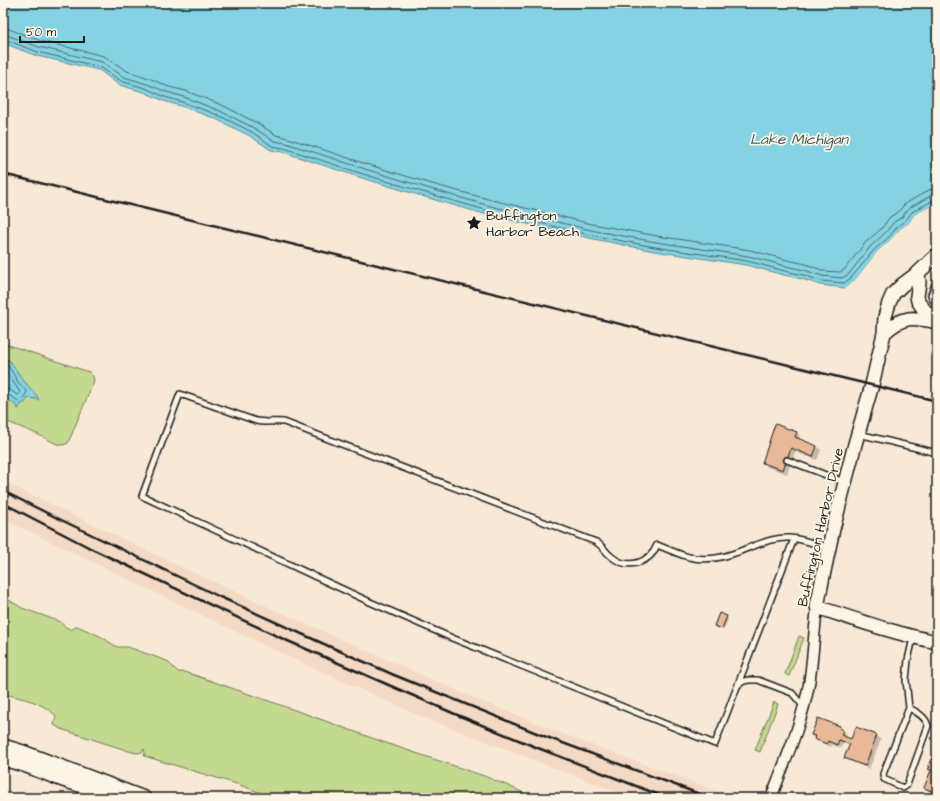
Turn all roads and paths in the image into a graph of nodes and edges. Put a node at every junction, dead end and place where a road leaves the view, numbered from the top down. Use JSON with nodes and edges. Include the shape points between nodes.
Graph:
{"nodes":[{"id":1,"x":935,"y":259,"type":"edge"},
{"id":2,"x":918,"y":273,"type":"junction"},
{"id":3,"x":937,"y":279,"type":"edge"},
{"id":4,"x":937,"y":304,"type":"edge"},
{"id":5,"x":937,"y":321,"type":"edge"},
{"id":6,"x":884,"y":333,"type":"junction"},
{"id":7,"x":858,"y":433,"type":"junction"},
{"id":8,"x":937,"y":453,"type":"edge"},
{"id":9,"x":787,"y":460,"type":"dead end"},
{"id":10,"x":845,"y":482,"type":"junction"},
{"id":11,"x":794,"y":539,"type":"junction"},
{"id":12,"x":829,"y":548,"type":"junction"},
{"id":13,"x":817,"y":607,"type":"junction"},
{"id":14,"x":913,"y":637,"type":"junction"},
{"id":15,"x":937,"y":642,"type":"edge"},
{"id":16,"x":737,"y":685,"type":"junction"},
{"id":17,"x":804,"y":706,"type":"junction"},
{"id":18,"x":909,"y":708,"type":"junction"},
{"id":19,"x":3,"y":746,"type":"edge"},
{"id":20,"x":3,"y":758,"type":"edge"},
{"id":21,"x":63,"y":780,"type":"junction"},
{"id":22,"x":100,"y":798,"type":"edge"},
{"id":23,"x":116,"y":798,"type":"edge"},
{"id":24,"x":144,"y":798,"type":"edge"},
{"id":25,"x":771,"y":798,"type":"edge"}],
"edges":[{"from":1,"to":2,"type":"street","name":"Buffington Harbor Drive"},
{"from":2,"to":5,"type":"street","via":[[918,301]]},
{"from":2,"to":6,"type":"street","name":"Buffington Harbor Drive","via":[[893,294]]},
{"from":3,"to":4,"type":"lane","via":[[931,295]]},
{"from":5,"to":6,"type":"street","via":[[910,318],[900,321]]},
{"from":6,"to":7,"type":"street","name":"Buffington Harbor Drive"},
{"from":7,"to":8,"type":"lane"},
{"from":7,"to":10,"type":"street","name":"Buffington Harbor Drive"},
{"from":9,"to":10,"type":"lane"},
{"from":10,"to":12,"type":"street","name":"Buffington Harbor Drive"},
{"from":11,"to":12,"type":"lane"},
{"from":11,"to":16,"type":"lane"},
{"from":11,"to":16,"type":"lane","via":[[770,540],[734,554],[710,559],[689,557],[657,545],[651,555],[638,563],[621,562],[610,556],[600,544],[591,540],[284,422],[256,422],[180,394],[142,496],[452,638],[714,744]]},
{"from":12,"to":13,"type":"street","name":"Buffington Harbor Drive"},
{"from":13,"to":14,"type":"street"},
{"from":13,"to":17,"type":"street","name":"Buffington Harbor Drive","via":[[809,684]]},
{"from":14,"to":15,"type":"street"},
{"from":14,"to":18,"type":"lane","via":[[906,680]]},
{"from":16,"to":17,"type":"lane","via":[[744,681],[758,680],[792,693]]},
{"from":17,"to":25,"type":"street","name":"Buffington Harbor Drive"},
{"from":18,"to":18,"type":"lane","via":[[883,774],[884,779],[903,788],[907,785],[928,726],[921,715]]},
{"from":19,"to":24,"type":"street"},
{"from":20,"to":21,"type":"street"},
{"from":21,"to":22,"type":"street"},
{"from":21,"to":23,"type":"street"}]}
